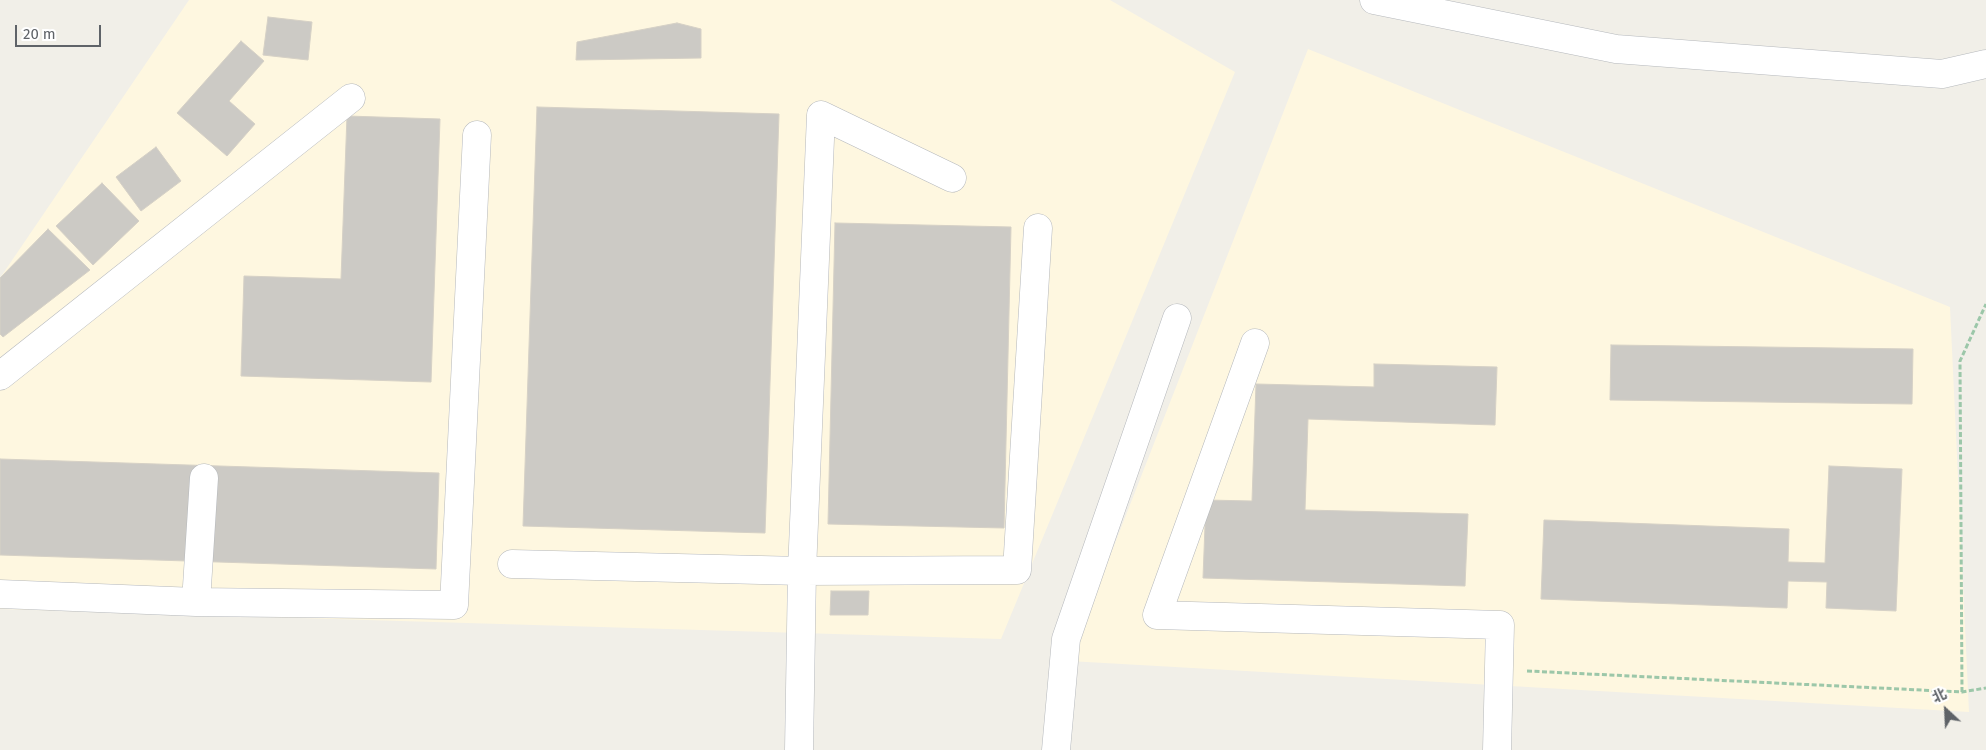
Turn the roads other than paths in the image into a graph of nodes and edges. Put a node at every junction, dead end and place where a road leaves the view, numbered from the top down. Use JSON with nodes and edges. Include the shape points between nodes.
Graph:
{"nodes":[{"id":1,"x":1374,"y":0,"type":"edge"},
{"id":2,"x":1986,"y":64,"type":"edge"},
{"id":3,"x":351,"y":98,"type":"dead end"},
{"id":4,"x":477,"y":135,"type":"dead end"},
{"id":5,"x":952,"y":178,"type":"dead end"},
{"id":6,"x":1038,"y":228,"type":"dead end"},
{"id":7,"x":1177,"y":318,"type":"dead end"},
{"id":8,"x":1256,"y":343,"type":"dead end"},
{"id":9,"x":0,"y":376,"type":"edge"},
{"id":10,"x":204,"y":478,"type":"dead end"},
{"id":11,"x":512,"y":564,"type":"dead end"},
{"id":12,"x":802,"y":571,"type":"junction"},
{"id":13,"x":0,"y":594,"type":"edge"},
{"id":14,"x":196,"y":602,"type":"junction"},
{"id":15,"x":799,"y":750,"type":"edge"},
{"id":16,"x":1056,"y":750,"type":"edge"},
{"id":17,"x":1497,"y":750,"type":"edge"}],
"edges":[{"from":1,"to":2,"type":"street","via":[[1616,49],[1942,74]]},
{"from":3,"to":9,"type":"street"},
{"from":4,"to":14,"type":"street","via":[[454,605]]},
{"from":5,"to":12,"type":"street","via":[[821,114]]},
{"from":6,"to":12,"type":"street","via":[[1017,570]]},
{"from":7,"to":16,"type":"street","via":[[1066,639]]},
{"from":8,"to":17,"type":"street","via":[[1157,616],[1500,625]]},
{"from":10,"to":14,"type":"street"},
{"from":11,"to":12,"type":"street"},
{"from":12,"to":15,"type":"street"},
{"from":13,"to":14,"type":"street"}]}
